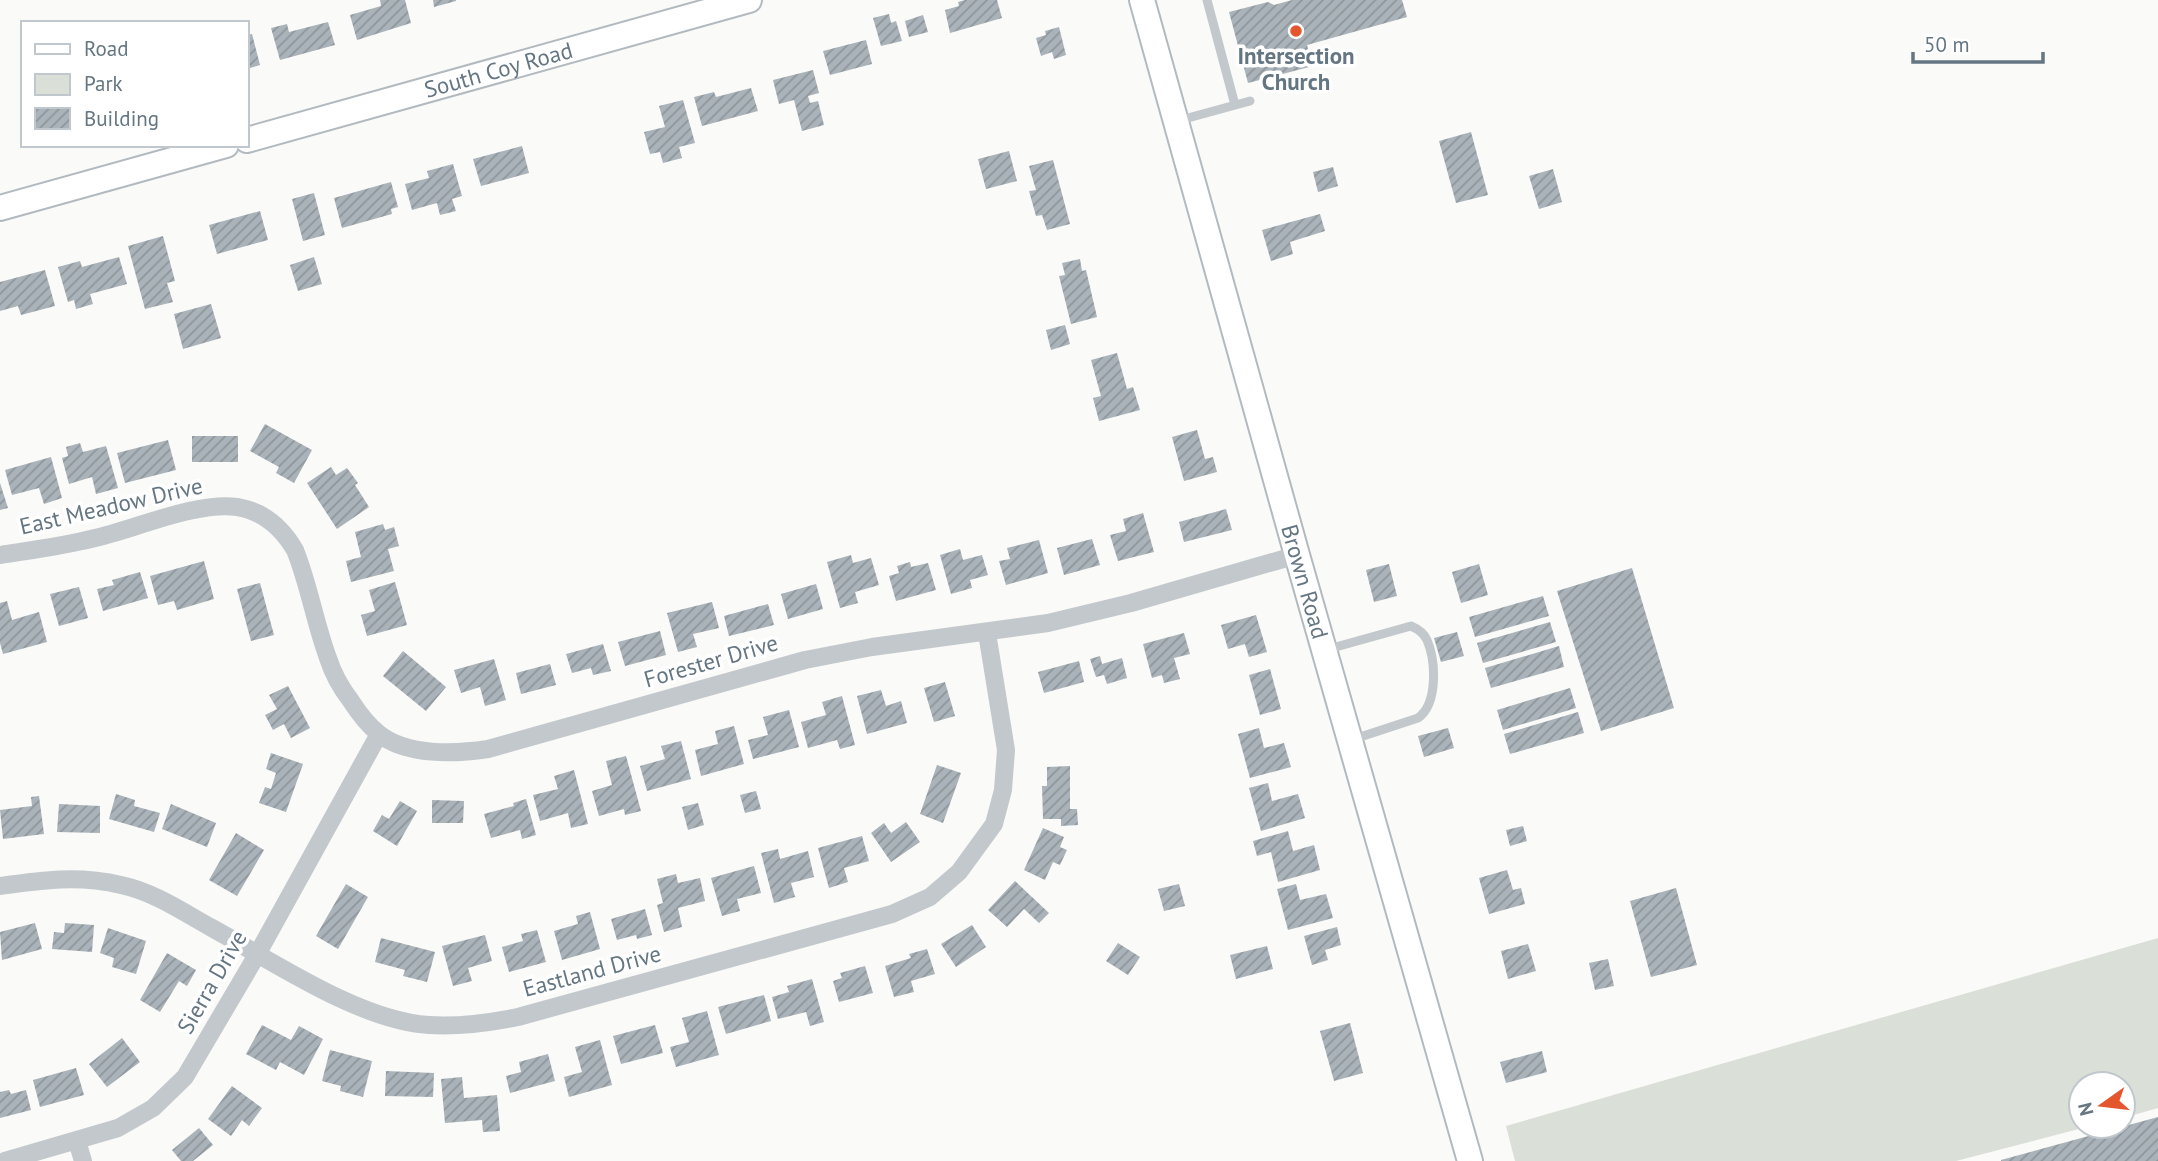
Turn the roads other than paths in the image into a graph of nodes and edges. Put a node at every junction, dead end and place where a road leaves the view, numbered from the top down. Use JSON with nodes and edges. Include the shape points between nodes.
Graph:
{"nodes":[{"id":1,"x":749,"y":0,"type":"edge"},
{"id":2,"x":1142,"y":0,"type":"edge"},
{"id":3,"x":1209,"y":3,"type":"edge"},
{"id":4,"x":699,"y":7,"type":"edge"},
{"id":5,"x":1250,"y":101,"type":"dead end"},
{"id":6,"x":1235,"y":105,"type":"junction"},
{"id":7,"x":1176,"y":121,"type":"junction"},
{"id":8,"x":248,"y":139,"type":"edge"},
{"id":9,"x":219,"y":147,"type":"edge"},
{"id":10,"x":0,"y":208,"type":"edge"},
{"id":11,"x":272,"y":522,"type":"joint"},
{"id":12,"x":0,"y":555,"type":"edge"},
{"id":13,"x":1297,"y":555,"type":"junction"},
{"id":14,"x":987,"y":633,"type":"junction"},
{"id":15,"x":1324,"y":650,"type":"junction"},
{"id":16,"x":379,"y":734,"type":"junction"},
{"id":17,"x":1350,"y":740,"type":"junction"},
{"id":18,"x":0,"y":886,"type":"edge"},
{"id":19,"x":258,"y":953,"type":"junction"},
{"id":20,"x":77,"y":1141,"type":"junction"},
{"id":21,"x":5,"y":1161,"type":"edge"},
{"id":22,"x":83,"y":1161,"type":"edge"},
{"id":23,"x":1470,"y":1161,"type":"edge"}],
"edges":[{"from":1,"to":4,"type":"street","name":"South Coy Road"},
{"from":2,"to":7,"type":"street","name":"Brown Road"},
{"from":3,"to":6,"type":"lane"},
{"from":4,"to":8,"type":"street","name":"South Coy Road"},
{"from":5,"to":6,"type":"lane"},
{"from":6,"to":7,"type":"lane"},
{"from":7,"to":13,"type":"street","name":"Brown Road"},
{"from":9,"to":10,"type":"street"},
{"from":11,"to":12,"type":"street","name":"East Meadow Drive","via":[[239,507],[215,506],[97,538]]},
{"from":11,"to":16,"type":"street","name":"Forester Drive","via":[[295,550],[339,685]]},
{"from":13,"to":14,"type":"street","name":"Forester Drive","via":[[1097,612]]},
{"from":13,"to":15,"type":"street","name":"Brown Road"},
{"from":14,"to":16,"type":"street","name":"Forester Drive","via":[[805,660],[459,754],[400,744]]},
{"from":14,"to":19,"type":"street","name":"Eastland Drive","via":[[1006,750],[994,824],[960,873],[930,897],[892,914],[472,1026],[427,1026],[390,1019],[347,1003]]},
{"from":15,"to":17,"type":"street","name":"Brown Road"},
{"from":15,"to":17,"type":"lane","via":[[1411,626],[1427,640],[1434,690],[1426,713]]},
{"from":16,"to":19,"type":"street","name":"Sierra Drive"},
{"from":17,"to":23,"type":"street","name":"Brown Road"},
{"from":18,"to":19,"type":"street","name":"Eastland Drive","via":[[65,877],[122,885],[160,898]]},
{"from":19,"to":20,"type":"street","name":"Sierra Drive","via":[[185,1077],[153,1108],[118,1128]]},
{"from":20,"to":21,"type":"street","name":"Sierra Drive"},
{"from":20,"to":22,"type":"street"}]}
